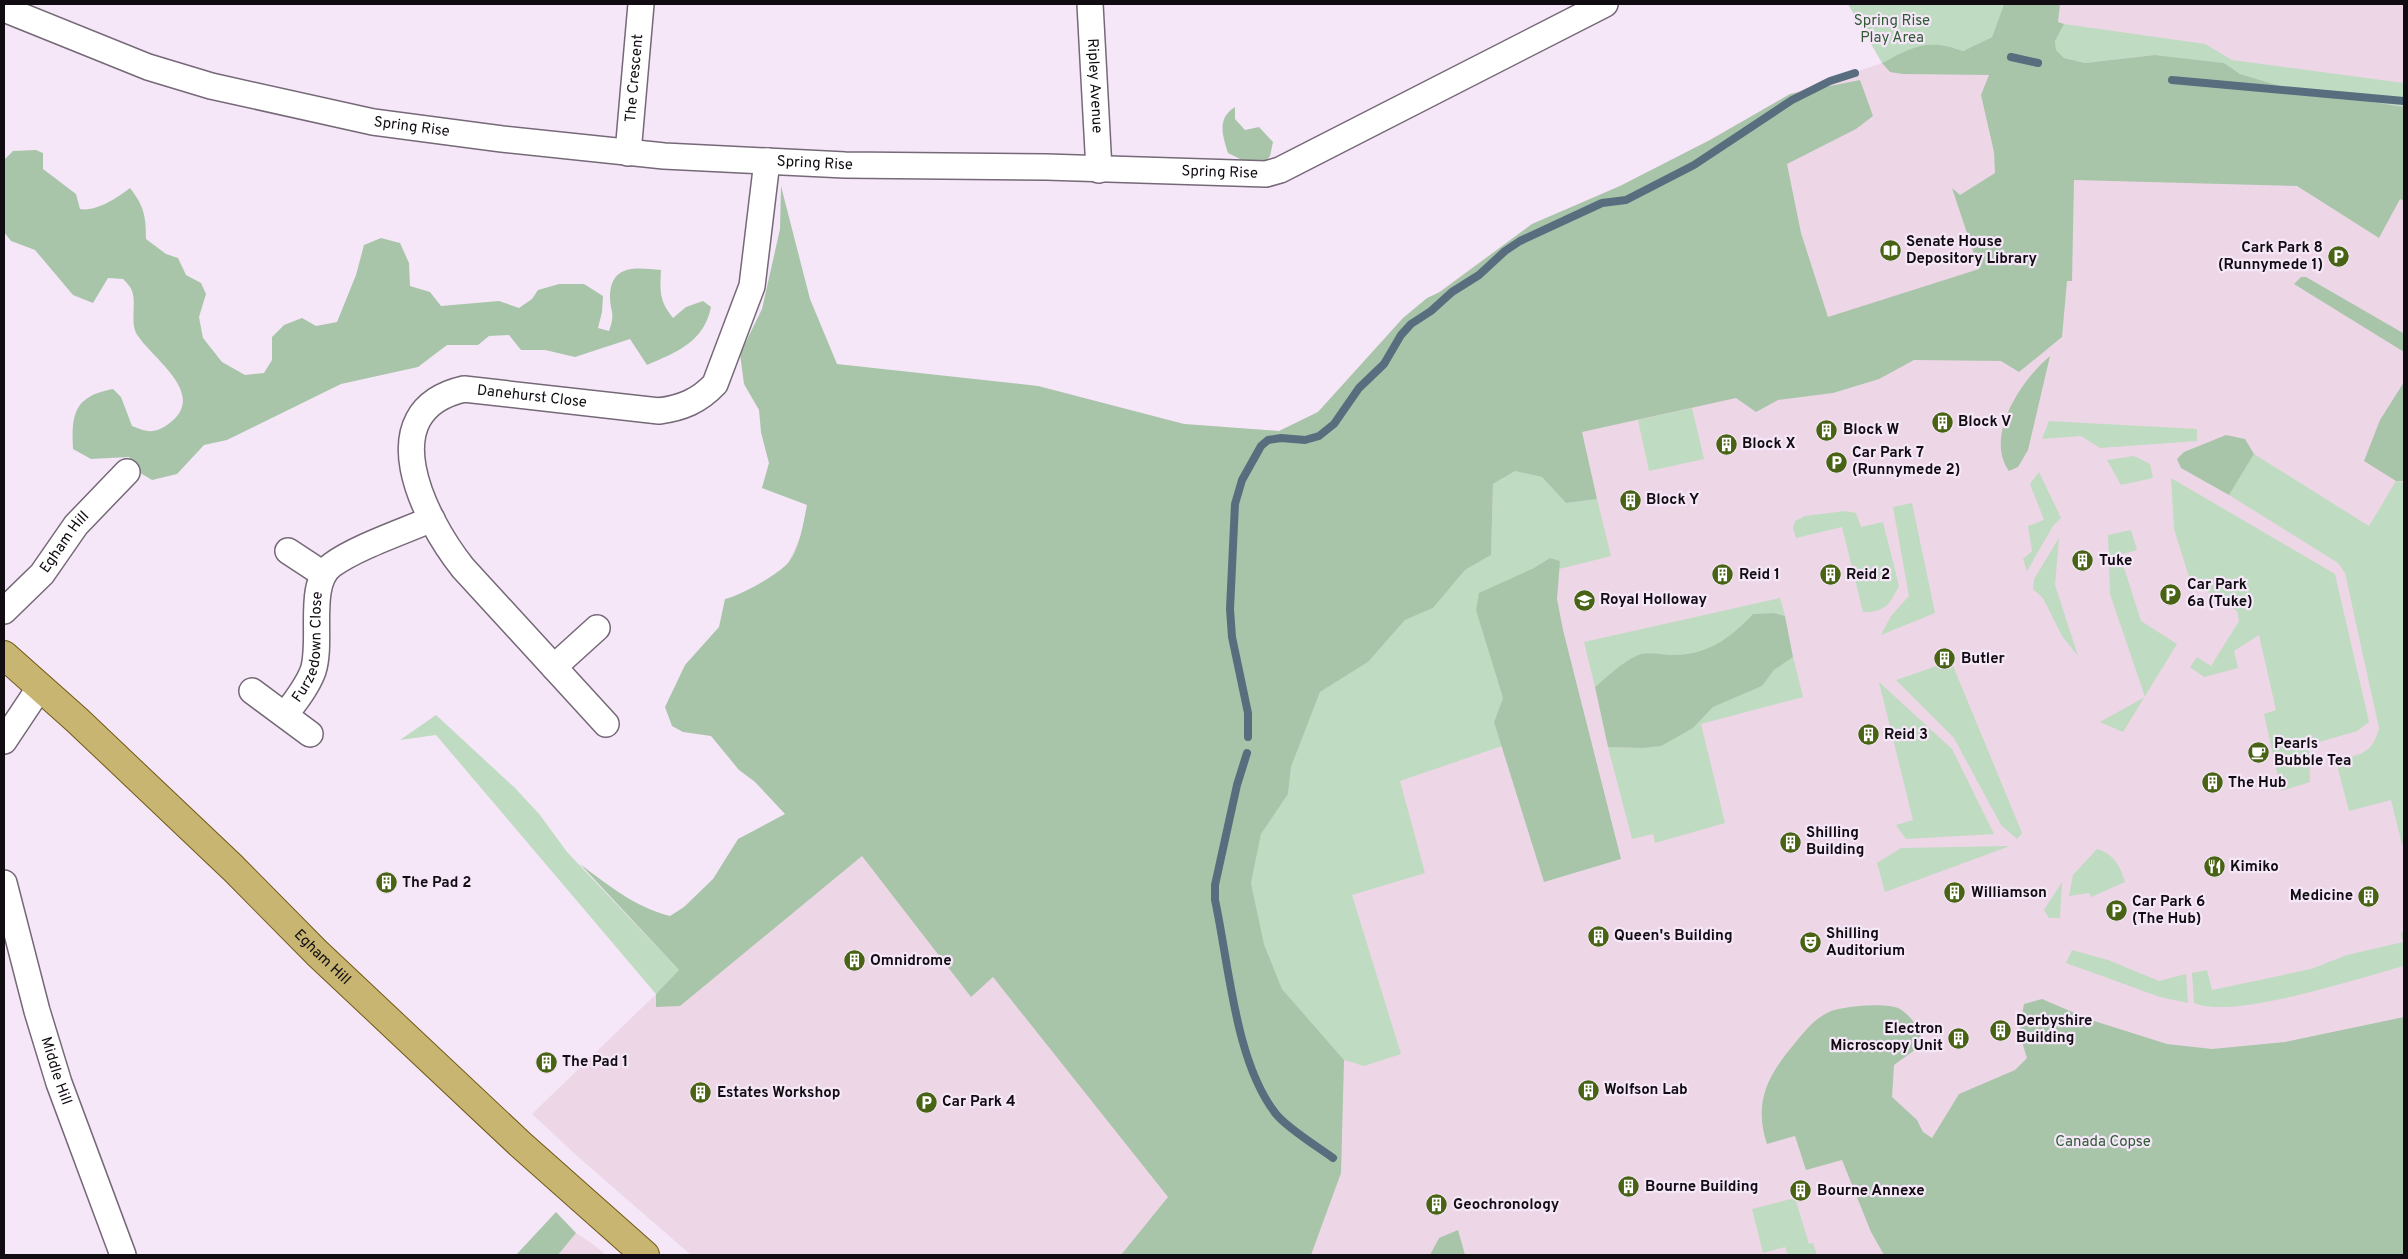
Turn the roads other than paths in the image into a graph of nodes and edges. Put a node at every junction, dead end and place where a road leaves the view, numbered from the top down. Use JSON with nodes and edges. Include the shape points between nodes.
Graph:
{"nodes":[{"id":1,"x":641,"y":4,"type":"edge"},
{"id":2,"x":1090,"y":4,"type":"edge"},
{"id":3,"x":1605,"y":4,"type":"edge"},
{"id":4,"x":4,"y":9,"type":"edge"},
{"id":5,"x":628,"y":152,"type":"junction"},
{"id":6,"x":767,"y":161,"type":"junction"},
{"id":7,"x":1099,"y":170,"type":"junction"},
{"id":8,"x":127,"y":472,"type":"dead end"},
{"id":9,"x":432,"y":519,"type":"junction"},
{"id":10,"x":288,"y":551,"type":"dead end"},
{"id":11,"x":323,"y":574,"type":"junction"},
{"id":12,"x":4,"y":611,"type":"edge"},
{"id":13,"x":597,"y":628,"type":"dead end"},
{"id":14,"x":4,"y":655,"type":"edge"},
{"id":15,"x":554,"y":667,"type":"junction"},
{"id":16,"x":40,"y":687,"type":"junction"},
{"id":17,"x":252,"y":691,"type":"dead end"},
{"id":18,"x":285,"y":715,"type":"junction"},
{"id":19,"x":606,"y":724,"type":"dead end"},
{"id":20,"x":310,"y":734,"type":"dead end"},
{"id":21,"x":4,"y":741,"type":"edge"},
{"id":22,"x":4,"y":883,"type":"edge"},
{"id":23,"x":123,"y":1255,"type":"edge"},
{"id":24,"x":645,"y":1255,"type":"edge"}],
"edges":[{"from":1,"to":5,"type":"street","name":"The Crescent"},
{"from":2,"to":7,"type":"street","name":"Ripley Avenue"},
{"from":3,"to":7,"type":"street","name":"Spring Rise","via":[[1280,170],[1266,174]]},
{"from":4,"to":5,"type":"street","name":"Spring Rise","via":[[148,67],[211,86],[306,108],[373,122],[563,147]]},
{"from":5,"to":6,"type":"street","name":"Spring Rise"},
{"from":6,"to":7,"type":"street","name":"Spring Rise"},
{"from":6,"to":9,"type":"street","name":"Danehurst Close","via":[[752,286],[715,384],[704,396],[677,409],[659,411],[464,389],[439,397],[415,423],[411,438],[413,468]]},
{"from":8,"to":12,"type":"street","name":"Egham Hill","via":[[76,525],[42,574]]},
{"from":9,"to":11,"type":"street","name":"Furzedown Close","via":[[332,565]]},
{"from":9,"to":15,"type":"street","name":"Danehurst Close","via":[[445,545],[463,568]]},
{"from":10,"to":11,"type":"street","name":"Furzedown Close"},
{"from":11,"to":18,"type":"street","name":"Furzedown Close","via":[[318,586],[314,669]]},
{"from":13,"to":15,"type":"street"},
{"from":14,"to":16,"type":"main road","name":"Egham Hill"},
{"from":15,"to":19,"type":"street","name":"Danehurst Close"},
{"from":16,"to":21,"type":"street"},
{"from":16,"to":24,"type":"main road","name":"Egham Hill","via":[[233,868],[316,953],[542,1164]]},
{"from":17,"to":18,"type":"street","name":"Furzedown Close"},
{"from":18,"to":20,"type":"street","name":"Furzedown Close"},
{"from":22,"to":23,"type":"street","name":"Middle Hill","via":[[59,1083]]}]}
